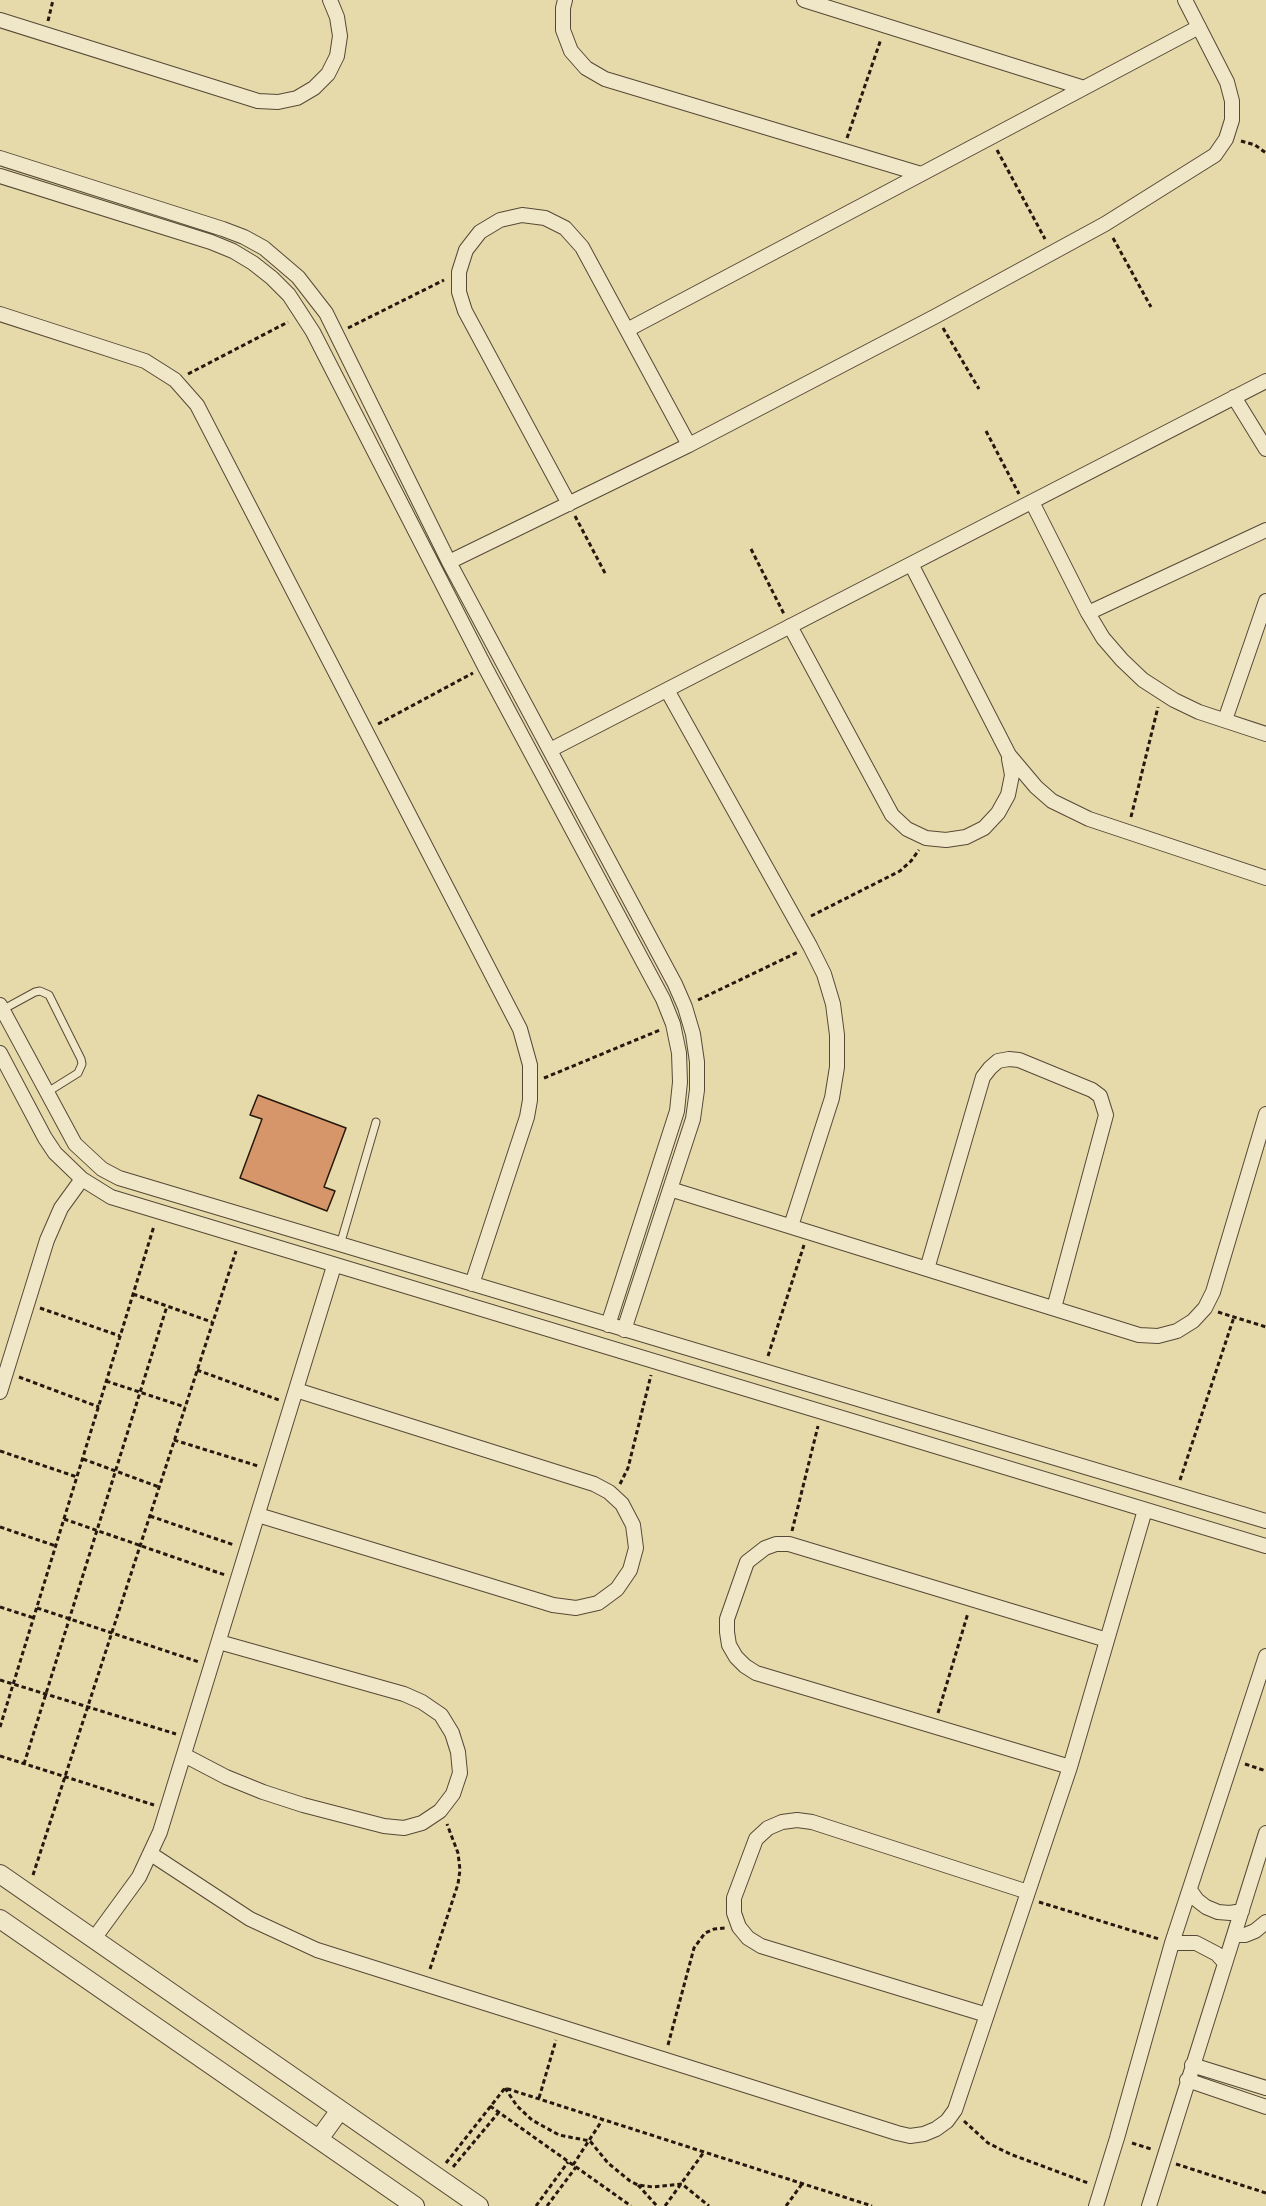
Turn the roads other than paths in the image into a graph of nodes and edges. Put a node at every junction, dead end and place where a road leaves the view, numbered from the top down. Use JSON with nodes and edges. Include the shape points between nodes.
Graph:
{"nodes":[{"id":1,"x":330,"y":0,"type":"edge"},
{"id":2,"x":565,"y":0,"type":"edge"},
{"id":3,"x":804,"y":0,"type":"edge"},
{"id":4,"x":1185,"y":0,"type":"edge"},
{"id":5,"x":0,"y":20,"type":"edge"},
{"id":6,"x":1199,"y":27,"type":"junction"},
{"id":7,"x":1084,"y":88,"type":"junction"},
{"id":8,"x":0,"y":158,"type":"edge"},
{"id":9,"x":921,"y":174,"type":"junction"},
{"id":10,"x":0,"y":176,"type":"edge"},
{"id":11,"x":0,"y":314,"type":"edge"},
{"id":12,"x":627,"y":330,"type":"junction"},
{"id":13,"x":1266,"y":381,"type":"edge"},
{"id":14,"x":1234,"y":397,"type":"junction"},
{"id":15,"x":689,"y":445,"type":"junction"},
{"id":16,"x":1266,"y":449,"type":"edge"},
{"id":17,"x":1028,"y":503,"type":"junction"},
{"id":18,"x":569,"y":504,"type":"junction"},
{"id":19,"x":1266,"y":530,"type":"edge"},
{"id":20,"x":449,"y":562,"type":"junction"},
{"id":21,"x":911,"y":564,"type":"junction"},
{"id":22,"x":1266,"y":601,"type":"edge"},
{"id":23,"x":1088,"y":613,"type":"junction"},
{"id":24,"x":790,"y":626,"type":"junction"},
{"id":25,"x":667,"y":690,"type":"junction"},
{"id":26,"x":1225,"y":720,"type":"junction"},
{"id":27,"x":1266,"y":734,"type":"edge"},
{"id":28,"x":550,"y":750,"type":"junction"},
{"id":29,"x":1009,"y":755,"type":"junction"},
{"id":30,"x":1266,"y":878,"type":"edge"},
{"id":31,"x":1,"y":1007,"type":"edge"},
{"id":32,"x":0,"y":1053,"type":"edge"},
{"id":33,"x":46,"y":1093,"type":"junction"},
{"id":34,"x":1266,"y":1114,"type":"edge"},
{"id":35,"x":376,"y":1122,"type":"dead end"},
{"id":36,"x":81,"y":1179,"type":"junction"},
{"id":37,"x":670,"y":1189,"type":"junction"},
{"id":38,"x":791,"y":1226,"type":"junction"},
{"id":39,"x":340,"y":1245,"type":"junction"},
{"id":40,"x":334,"y":1266,"type":"junction"},
{"id":41,"x":927,"y":1269,"type":"junction"},
{"id":42,"x":472,"y":1284,"type":"junction"},
{"id":43,"x":1054,"y":1308,"type":"junction"},
{"id":44,"x":608,"y":1325,"type":"junction"},
{"id":45,"x":624,"y":1330,"type":"junction"},
{"id":46,"x":296,"y":1390,"type":"junction"},
{"id":47,"x":0,"y":1392,"type":"edge"},
{"id":48,"x":1146,"y":1510,"type":"junction"},
{"id":49,"x":258,"y":1515,"type":"junction"},
{"id":50,"x":1266,"y":1521,"type":"edge"},
{"id":51,"x":1266,"y":1546,"type":"edge"},
{"id":52,"x":1107,"y":1640,"type":"junction"},
{"id":53,"x":219,"y":1642,"type":"junction"},
{"id":54,"x":1266,"y":1656,"type":"edge"},
{"id":55,"x":184,"y":1755,"type":"junction"},
{"id":56,"x":1070,"y":1767,"type":"junction"},
{"id":57,"x":1266,"y":1833,"type":"edge"},
{"id":58,"x":150,"y":1854,"type":"junction"},
{"id":59,"x":0,"y":1874,"type":"edge"},
{"id":60,"x":1190,"y":1890,"type":"junction"},
{"id":61,"x":1027,"y":1895,"type":"junction"},
{"id":62,"x":1242,"y":1911,"type":"junction"},
{"id":63,"x":0,"y":1919,"type":"edge"},
{"id":64,"x":1266,"y":1922,"type":"edge"},
{"id":65,"x":1234,"y":1935,"type":"junction"},
{"id":66,"x":93,"y":1940,"type":"junction"},
{"id":67,"x":1172,"y":1943,"type":"junction"},
{"id":68,"x":1225,"y":1963,"type":"junction"},
{"id":69,"x":987,"y":2015,"type":"junction"},
{"id":70,"x":1192,"y":2065,"type":"junction"},
{"id":71,"x":1187,"y":2080,"type":"junction"},
{"id":72,"x":1266,"y":2088,"type":"edge"},
{"id":73,"x":1266,"y":2107,"type":"edge"},
{"id":74,"x":340,"y":2110,"type":"junction"},
{"id":75,"x":319,"y":2139,"type":"junction"},
{"id":76,"x":415,"y":2206,"type":"edge"},
{"id":77,"x":479,"y":2206,"type":"edge"},
{"id":78,"x":1096,"y":2206,"type":"edge"},
{"id":79,"x":1149,"y":2206,"type":"edge"}],
"edges":[{"from":1,"to":5,"type":"street","via":[[340,36],[337,56],[328,74],[306,93],[278,102],[258,100]]},
{"from":2,"to":9,"type":"street","via":[[563,30],[572,51],[586,68],[605,79]]},
{"from":3,"to":7,"type":"street"},
{"from":4,"to":6,"type":"street"},
{"from":6,"to":7,"type":"street"},
{"from":6,"to":15,"type":"street","via":[[1227,82],[1232,101],[1232,120],[1215,155],[1053,253]]},
{"from":7,"to":9,"type":"street"},
{"from":8,"to":20,"type":"street","via":[[244,237],[264,248],[298,277],[326,314]]},
{"from":9,"to":12,"type":"street"},
{"from":10,"to":44,"type":"street","via":[[232,251],[272,278],[303,314],[673,1024],[679,1053],[677,1111]]},
{"from":11,"to":42,"type":"street","via":[[153,365],[175,380],[197,405],[520,1029],[531,1083],[527,1117]]},
{"from":12,"to":15,"type":"street"},
{"from":12,"to":18,"type":"street","via":[[582,247],[565,228],[545,218],[522,215],[500,219],[480,232],[466,250],[459,272],[459,292],[465,311]]},
{"from":13,"to":14,"type":"street"},
{"from":14,"to":16,"type":"street"},
{"from":14,"to":17,"type":"street"},
{"from":15,"to":18,"type":"street"},
{"from":17,"to":21,"type":"street"},
{"from":17,"to":23,"type":"street"},
{"from":18,"to":20,"type":"street"},
{"from":19,"to":23,"type":"street"},
{"from":20,"to":28,"type":"street"},
{"from":21,"to":24,"type":"street"},
{"from":21,"to":29,"type":"street"},
{"from":22,"to":26,"type":"street"},
{"from":23,"to":26,"type":"street","via":[[1103,638],[1143,680],[1198,712]]},
{"from":24,"to":25,"type":"street"},
{"from":24,"to":29,"type":"street","via":[[892,815],[907,829],[926,838],[946,840],[966,837],[984,828],[1008,795],[1012,775]]},
{"from":25,"to":28,"type":"street"},
{"from":25,"to":38,"type":"street","via":[[810,946],[833,1004],[837,1067],[832,1098]]},
{"from":26,"to":27,"type":"street"},
{"from":28,"to":37,"type":"street","via":[[675,984],[693,1034],[697,1062],[693,1119]]},
{"from":29,"to":30,"type":"street","via":[[1052,801],[1070,811]]},
{"from":31,"to":33,"type":"street"},
{"from":31,"to":33,"type":"lane","via":[[34,992],[49,995],[82,1064],[78,1073]]},
{"from":32,"to":36,"type":"street","via":[[45,1138]]},
{"from":33,"to":39,"type":"street","via":[[75,1144],[95,1164],[119,1178]]},
{"from":34,"to":43,"type":"street","via":[[1213,1292],[1193,1321],[1158,1336],[1138,1335]]},
{"from":35,"to":39,"type":"lane"},
{"from":36,"to":40,"type":"street","via":[[111,1197]]},
{"from":36,"to":47,"type":"street","via":[[53,1223]]},
{"from":37,"to":38,"type":"street"},
{"from":37,"to":45,"type":"street"},
{"from":38,"to":41,"type":"street"},
{"from":39,"to":42,"type":"street"},
{"from":40,"to":46,"type":"street"},
{"from":40,"to":48,"type":"street"},
{"from":41,"to":43,"type":"street"},
{"from":41,"to":43,"type":"street","via":[[983,1077],[998,1062],[1019,1060],[1092,1090],[1100,1096],[1106,1114]]},
{"from":42,"to":44,"type":"street"},
{"from":44,"to":45,"type":"street"},
{"from":45,"to":50,"type":"street"},
{"from":46,"to":49,"type":"street"},
{"from":46,"to":49,"type":"street","via":[[609,1492],[622,1504],[633,1525],[636,1548],[630,1570],[617,1589],[598,1603],[576,1608],[553,1605]]},
{"from":48,"to":51,"type":"street"},
{"from":48,"to":52,"type":"street"},
{"from":49,"to":53,"type":"street"},
{"from":52,"to":56,"type":"street"},
{"from":52,"to":56,"type":"street","via":[[789,1544],[765,1548],[747,1562],[728,1619],[728,1639],[736,1657],[756,1673]]},
{"from":53,"to":55,"type":"street"},
{"from":53,"to":55,"type":"street","via":[[422,1702],[441,1715],[452,1733],[460,1773],[453,1794],[440,1812],[404,1828],[384,1826],[263,1792]]},
{"from":54,"to":60,"type":"street"},
{"from":55,"to":58,"type":"street"},
{"from":56,"to":61,"type":"street"},
{"from":57,"to":62,"type":"street"},
{"from":58,"to":66,"type":"street","via":[[125,1898]]},
{"from":58,"to":69,"type":"street","via":[[219,1900],[317,1950],[904,2134],[924,2134],[936,2129],[955,2110]]},
{"from":59,"to":66,"type":"street"},
{"from":60,"to":62,"type":"street","via":[[1206,1907]]},
{"from":60,"to":67,"type":"street"},
{"from":61,"to":69,"type":"street"},
{"from":61,"to":69,"type":"street","via":[[797,1820],[768,1828],[756,1839],[734,1898],[739,1927],[761,1946]]},
{"from":62,"to":65,"type":"street"},
{"from":63,"to":75,"type":"street"},
{"from":64,"to":65,"type":"street","via":[[1255,1931]]},
{"from":65,"to":68,"type":"street"},
{"from":66,"to":74,"type":"street"},
{"from":67,"to":68,"type":"street","via":[[1196,1943]]},
{"from":67,"to":78,"type":"street"},
{"from":68,"to":70,"type":"street"},
{"from":70,"to":71,"type":"street"},
{"from":70,"to":72,"type":"street"},
{"from":71,"to":73,"type":"street"},
{"from":71,"to":79,"type":"street"},
{"from":74,"to":75,"type":"street"},
{"from":74,"to":77,"type":"street"},
{"from":75,"to":76,"type":"street"}]}
